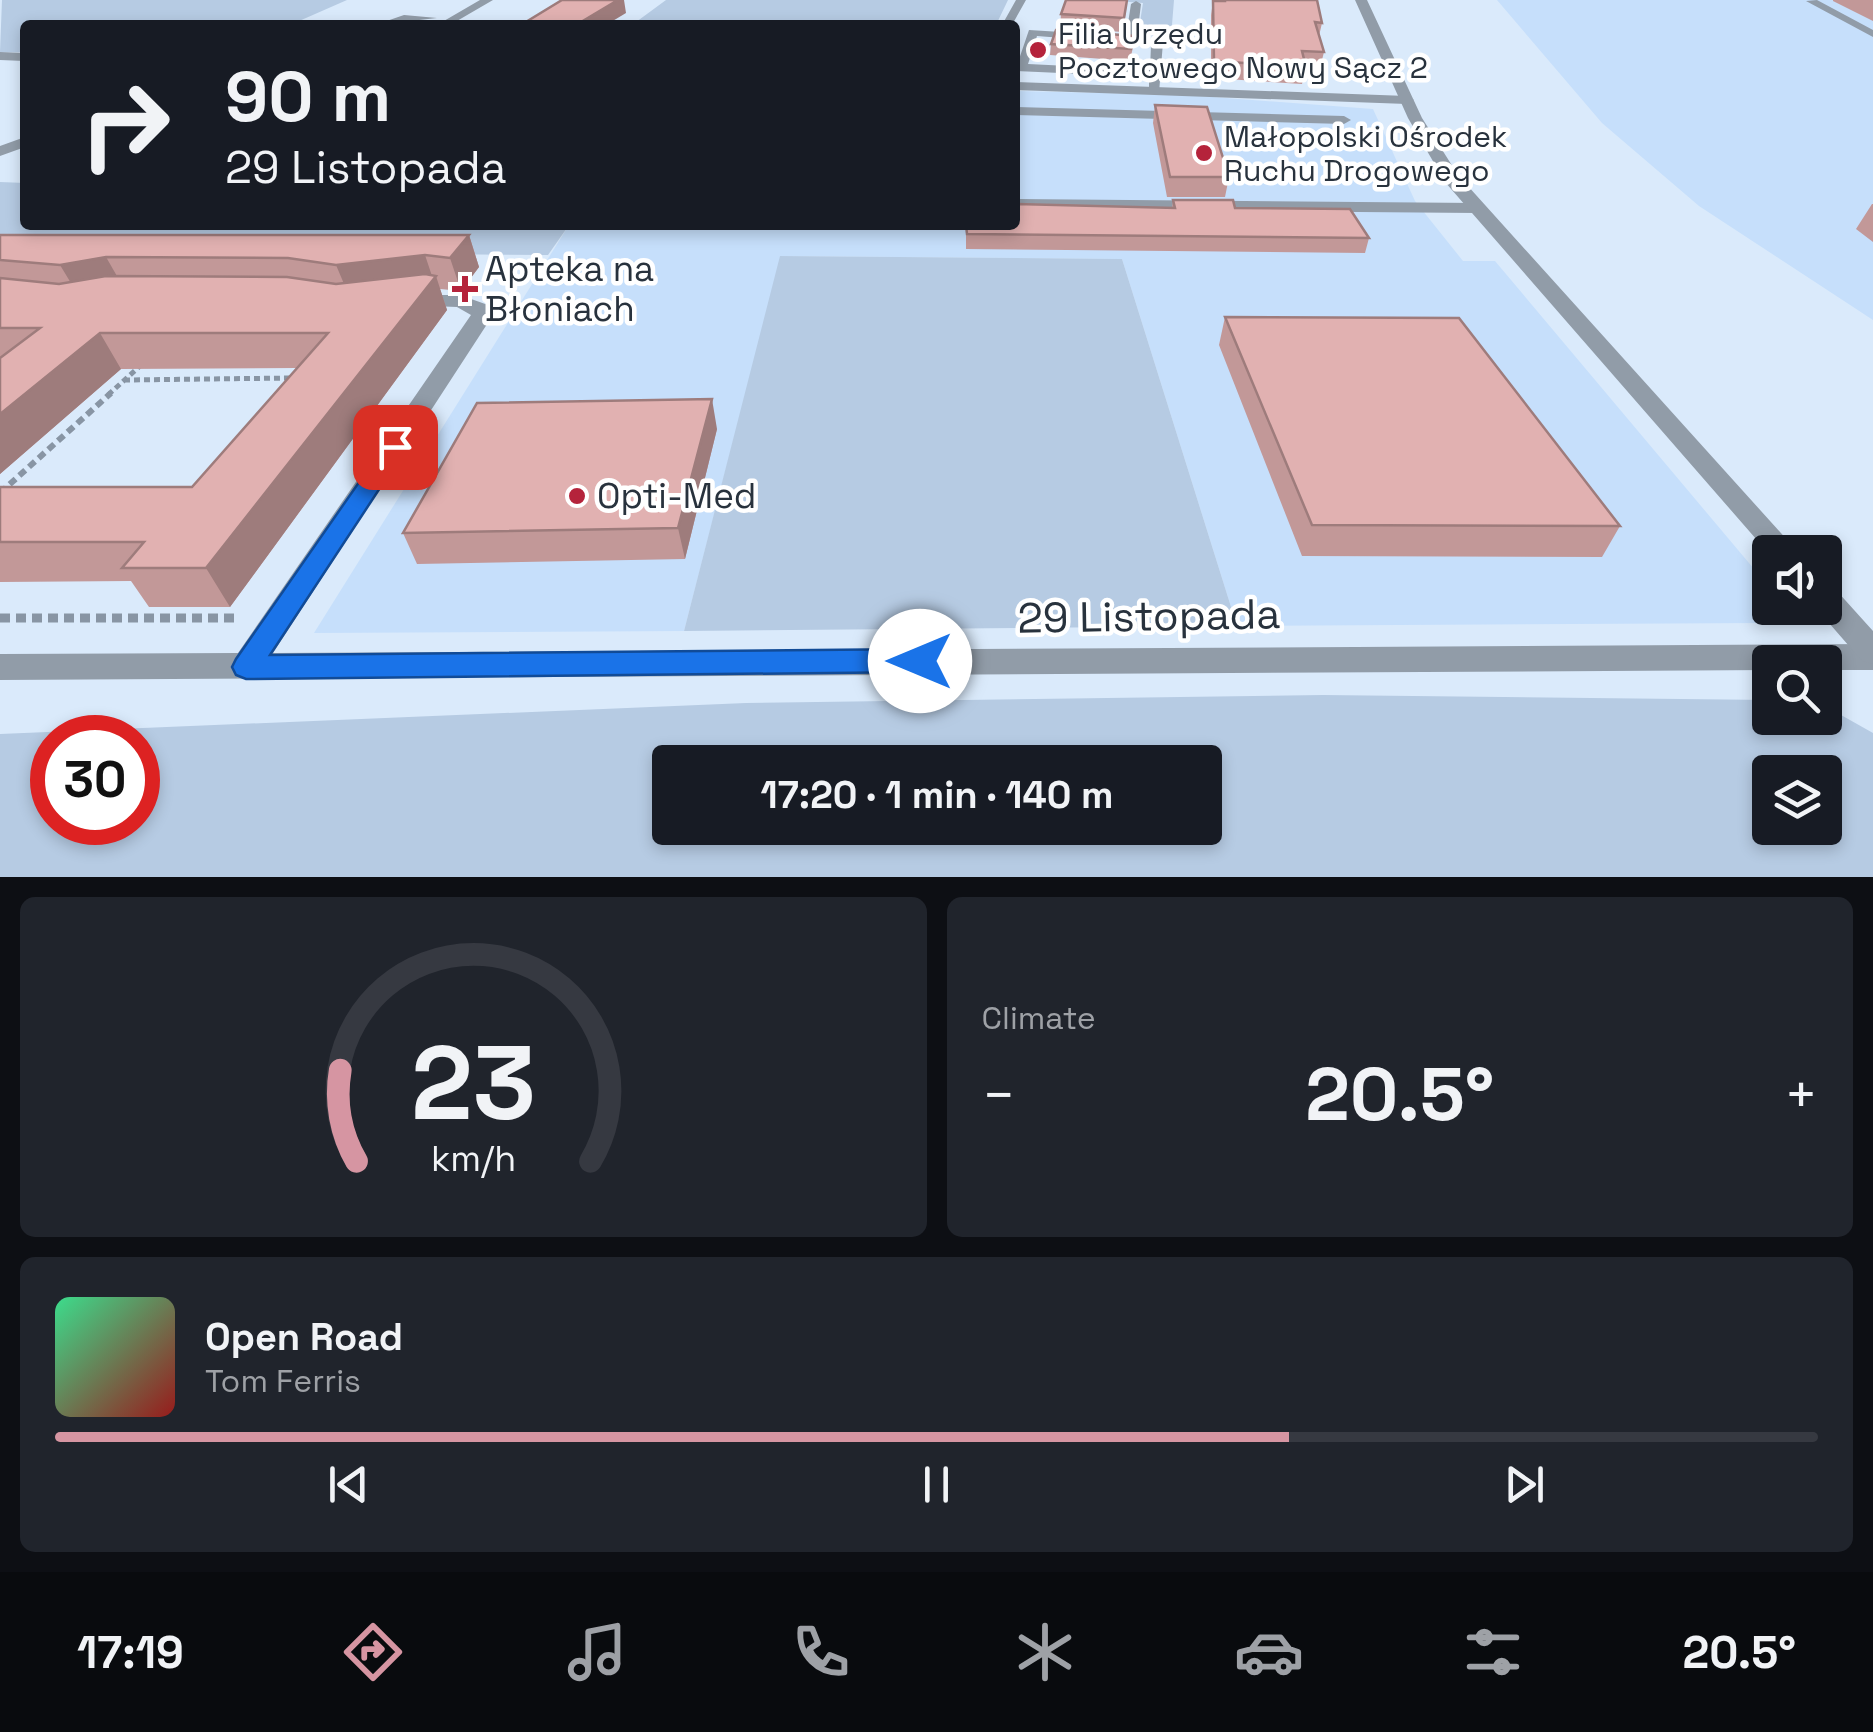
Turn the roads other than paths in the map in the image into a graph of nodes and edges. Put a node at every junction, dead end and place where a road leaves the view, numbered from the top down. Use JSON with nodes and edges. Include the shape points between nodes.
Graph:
{"nodes":[{"id":1,"x":488,"y":0,"type":"edge"},
{"id":2,"x":1361,"y":0,"type":"edge"},
{"id":3,"x":1813,"y":2,"type":"edge"},
{"id":4,"x":1136,"y":4,"type":"dead end"},
{"id":5,"x":1840,"y":11,"type":"junction"},
{"id":6,"x":1866,"y":18,"type":"dead end"},
{"id":7,"x":440,"y":20,"type":"edge"},
{"id":8,"x":1873,"y":34,"type":"edge"},
{"id":9,"x":1131,"y":40,"type":"junction"},
{"id":10,"x":1020,"y":64,"type":"edge"},
{"id":11,"x":1020,"y":68,"type":"edge"},
{"id":12,"x":1155,"y":82,"type":"junction"},
{"id":13,"x":1020,"y":86,"type":"edge"},
{"id":14,"x":1406,"y":100,"type":"junction"},
{"id":15,"x":1020,"y":112,"type":"edge"},
{"id":16,"x":1344,"y":120,"type":"dead end"},
{"id":17,"x":1020,"y":204,"type":"edge"},
{"id":18,"x":1477,"y":208,"type":"junction"},
{"id":19,"x":386,"y":303,"type":"edge"},
{"id":20,"x":1769,"y":535,"type":"edge"},
{"id":21,"x":1842,"y":618,"type":"edge"},
{"id":22,"x":1873,"y":654,"type":"edge"},
{"id":23,"x":246,"y":667,"type":"junction"},
{"id":24,"x":0,"y":668,"type":"edge"}],
"edges":[{"from":1,"to":7,"type":"lane"},
{"from":2,"to":14,"type":"street"},
{"from":3,"to":5,"type":"lane"},
{"from":4,"to":9,"type":"lane"},
{"from":5,"to":6,"type":"lane"},
{"from":5,"to":8,"type":"lane"},
{"from":9,"to":10,"type":"lane","via":[[1034,32]]},
{"from":9,"to":12,"type":"lane","via":[[1157,42]]},
{"from":11,"to":12,"type":"lane"},
{"from":12,"to":13,"type":"street"},
{"from":12,"to":14,"type":"street"},
{"from":14,"to":18,"type":"street","via":[[1451,178]]},
{"from":15,"to":16,"type":"lane"},
{"from":17,"to":18,"type":"lane"},
{"from":18,"to":20,"type":"street"},
{"from":19,"to":23,"type":"street","via":[[460,301],[482,315]]},
{"from":21,"to":22,"type":"street","name":"29 Listopada"},
{"from":22,"to":23,"type":"street","name":"29 Listopada"},
{"from":23,"to":24,"type":"street","name":"29 Listopada"}]}
